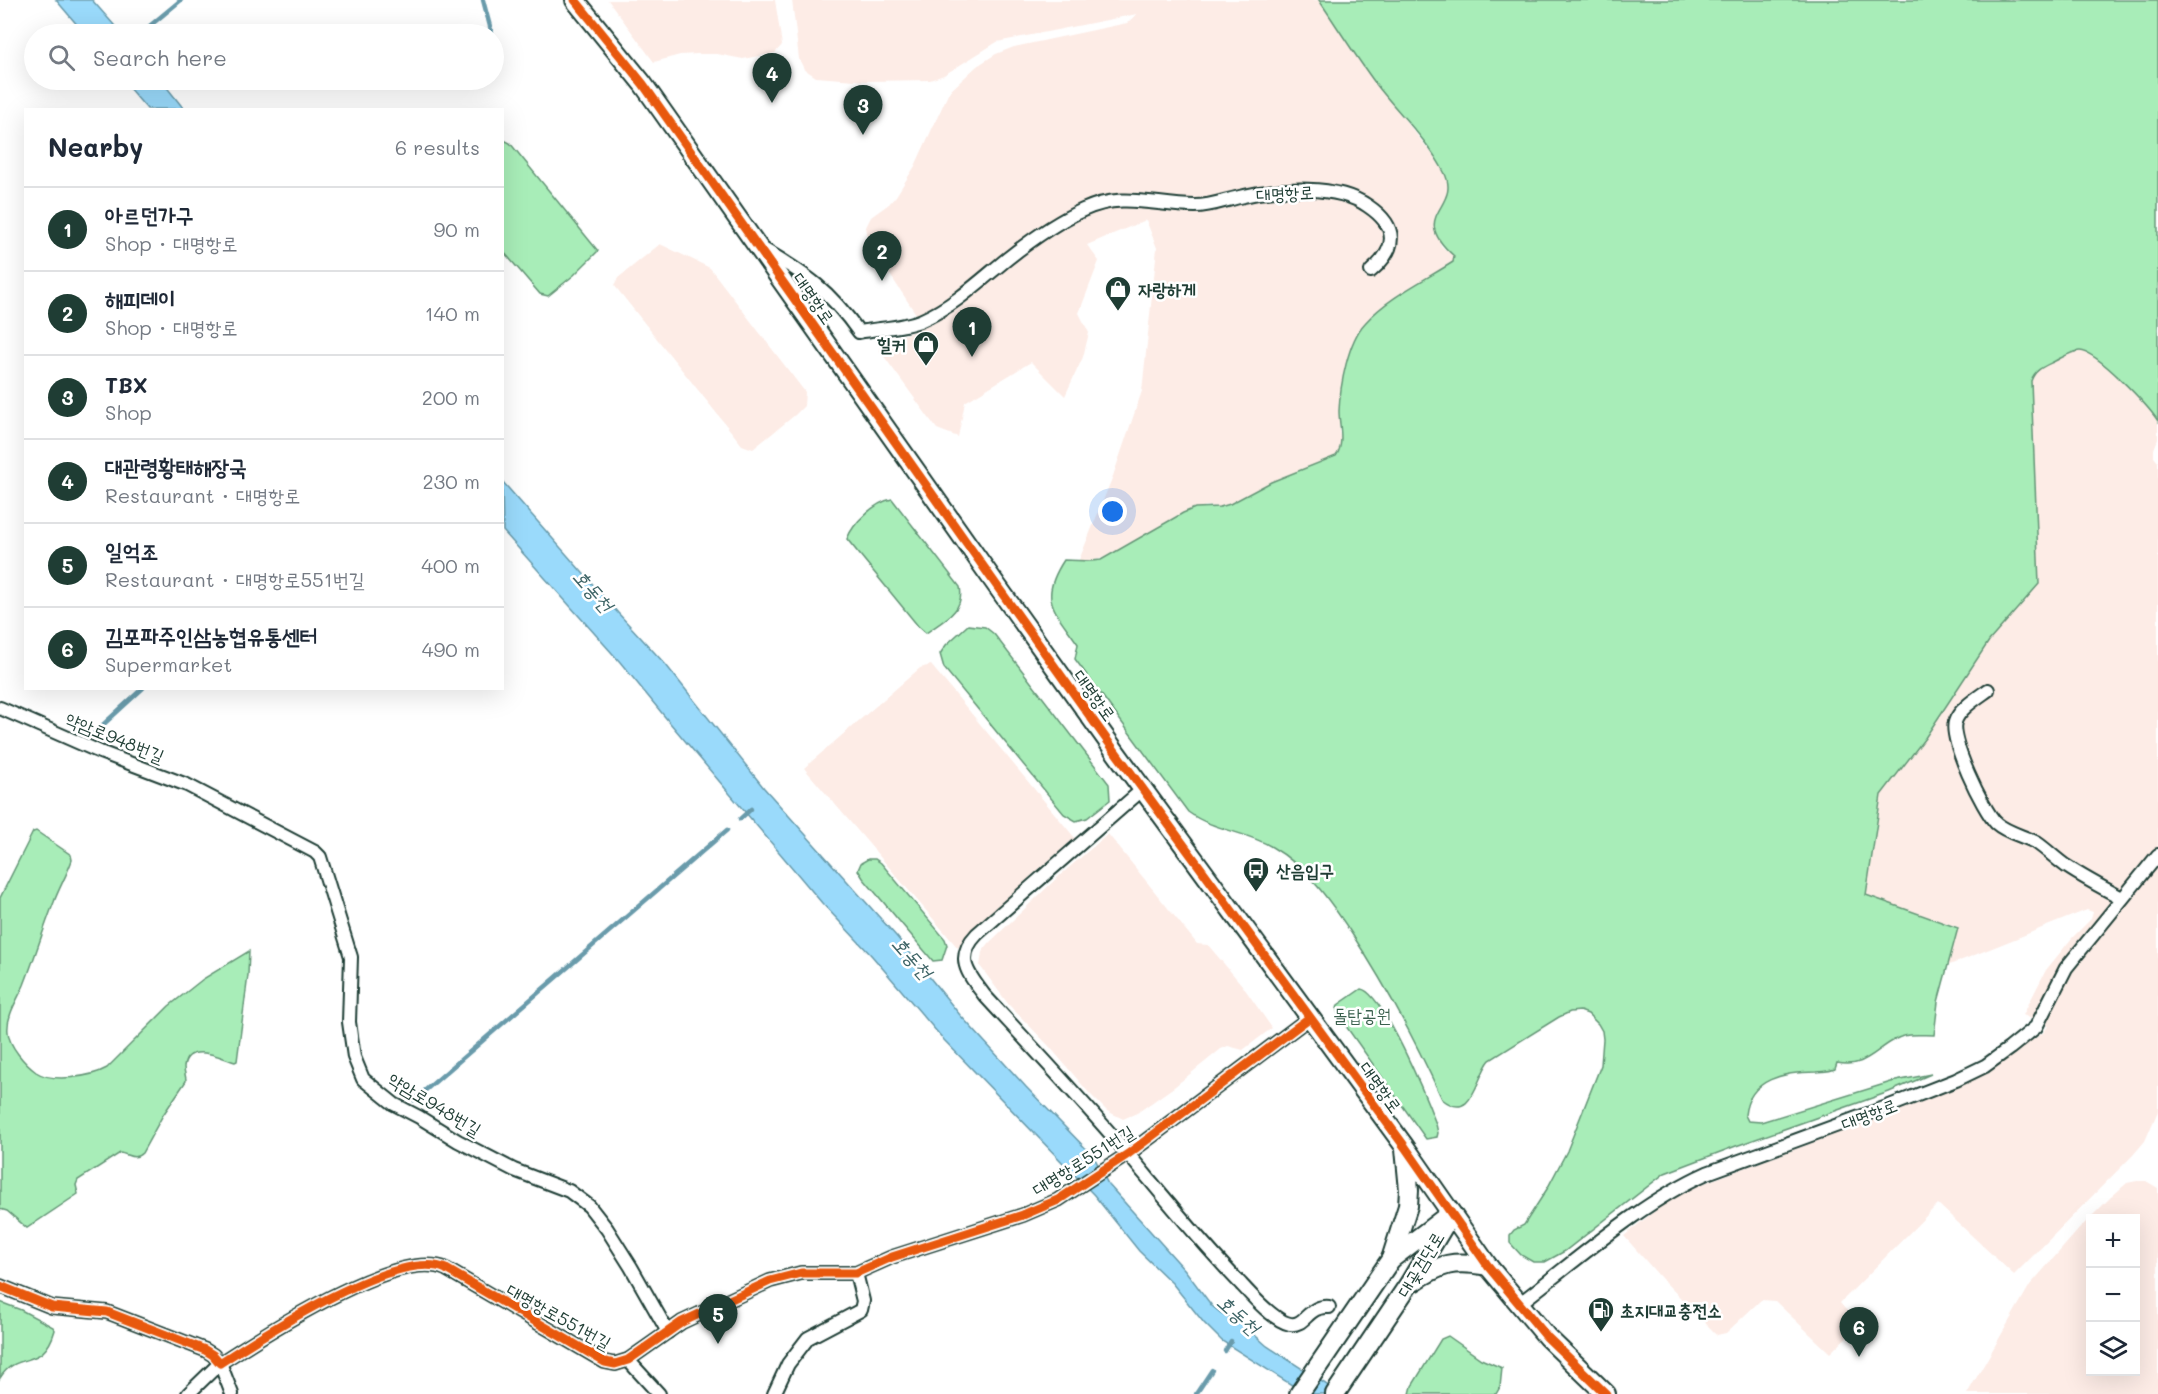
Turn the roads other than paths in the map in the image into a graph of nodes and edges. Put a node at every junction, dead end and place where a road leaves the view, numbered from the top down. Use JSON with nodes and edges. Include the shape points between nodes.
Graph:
{"nodes":[{"id":1,"x":575,"y":0,"type":"edge"},
{"id":2,"x":757,"y":245,"type":"junction"},
{"id":3,"x":1371,"y":272,"type":"dead end"},
{"id":4,"x":1988,"y":690,"type":"dead end"},
{"id":5,"x":0,"y":708,"type":"edge"},
{"id":6,"x":1143,"y":789,"type":"junction"},
{"id":7,"x":2158,"y":855,"type":"edge"},
{"id":8,"x":2122,"y":898,"type":"junction"},
{"id":9,"x":1309,"y":1017,"type":"junction"},
{"id":10,"x":1405,"y":1147,"type":"junction"},
{"id":11,"x":1125,"y":1156,"type":"junction"},
{"id":12,"x":1451,"y":1213,"type":"junction"},
{"id":13,"x":1391,"y":1258,"type":"junction"},
{"id":14,"x":1488,"y":1266,"type":"junction"},
{"id":15,"x":856,"y":1273,"type":"junction"},
{"id":16,"x":1409,"y":1284,"type":"junction"},
{"id":17,"x":0,"y":1286,"type":"edge"},
{"id":18,"x":1519,"y":1304,"type":"junction"},
{"id":19,"x":1329,"y":1307,"type":"dead end"},
{"id":20,"x":668,"y":1332,"type":"junction"},
{"id":21,"x":628,"y":1360,"type":"junction"},
{"id":22,"x":220,"y":1363,"type":"junction"},
{"id":23,"x":188,"y":1394,"type":"edge"},
{"id":24,"x":232,"y":1394,"type":"edge"},
{"id":25,"x":660,"y":1394,"type":"edge"},
{"id":26,"x":774,"y":1394,"type":"edge"},
{"id":27,"x":1299,"y":1394,"type":"edge"},
{"id":28,"x":1335,"y":1394,"type":"edge"},
{"id":29,"x":1606,"y":1394,"type":"edge"}],
"edges":[{"from":1,"to":2,"type":"main road","name":"대명항로","via":[[643,84]]},
{"from":2,"to":3,"type":"street","name":"대명항로","via":[[818,284],[860,332],[908,325],[937,313],[1057,224],[1086,208],[1115,200],[1196,206],[1274,191],[1343,193],[1374,209],[1390,232],[1388,254]]},
{"from":2,"to":6,"type":"main road","name":"대명항로"},
{"from":4,"to":8,"type":"street","via":[[1954,722],[1960,752],[1979,799],[2004,829],[2033,841]]},
{"from":5,"to":20,"type":"street","name":"약암로948번길","via":[[187,785],[315,852],[320,857],[351,957],[349,1022],[354,1057],[363,1079],[394,1104],[458,1141],[514,1170],[569,1191],[589,1206],[631,1267]]},
{"from":6,"to":9,"type":"main road","name":"대명항로"},
{"from":6,"to":11,"type":"street","via":[[977,934],[964,954],[965,964],[985,996]]},
{"from":7,"to":8,"type":"street","name":"대명항로"},
{"from":8,"to":18,"type":"street","name":"대명항로","via":[[2066,969],[2036,1027],[1985,1066],[1680,1185]]},
{"from":9,"to":10,"type":"main road","name":"대명항로"},
{"from":9,"to":11,"type":"street","name":"대명항로551번길"},
{"from":10,"to":12,"type":"main road","name":"대명항로"},
{"from":10,"to":13,"type":"main road","via":[[1408,1206]]},
{"from":11,"to":15,"type":"street","name":"대명항로551번길","via":[[1058,1200]]},
{"from":11,"to":19,"type":"street","via":[[1209,1251],[1280,1320],[1292,1325],[1320,1306]]},
{"from":12,"to":13,"type":"main road","name":"대곶검단로"},
{"from":12,"to":14,"type":"main road","name":"대명항로"},
{"from":12,"to":16,"type":"main road","name":"대곶검단로"},
{"from":13,"to":27,"type":"main road","name":"대곶검단로"},
{"from":14,"to":16,"type":"main road","via":[[1451,1263]]},
{"from":14,"to":18,"type":"main road","name":"대명항로"},
{"from":15,"to":20,"type":"street","name":"대명항로551번길","via":[[801,1273],[770,1281]]},
{"from":15,"to":26,"type":"street","via":[[863,1301],[861,1310],[808,1338],[788,1364]]},
{"from":16,"to":28,"type":"main road","name":"대곶검단로"},
{"from":17,"to":22,"type":"street","via":[[52,1307],[121,1316],[205,1350]]},
{"from":18,"to":29,"type":"main road","name":"대명항로"},
{"from":20,"to":21,"type":"street","name":"대명항로551번길"},
{"from":21,"to":22,"type":"street","name":"대명항로551번길","via":[[605,1362],[446,1269],[430,1265],[359,1284],[294,1317]]},
{"from":21,"to":25,"type":"street"},
{"from":22,"to":23,"type":"street","name":"대명항로551번길"},
{"from":22,"to":24,"type":"street"}]}
